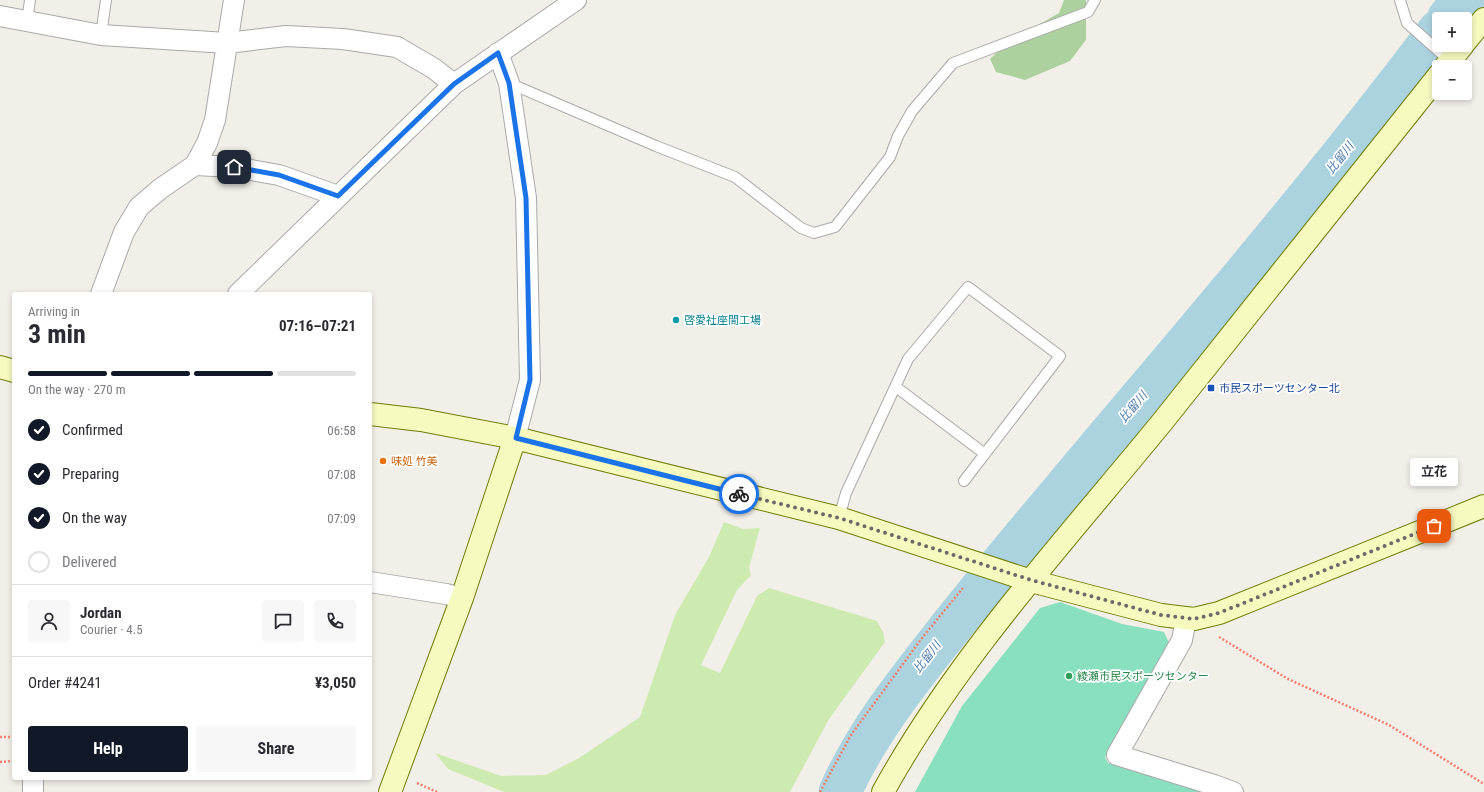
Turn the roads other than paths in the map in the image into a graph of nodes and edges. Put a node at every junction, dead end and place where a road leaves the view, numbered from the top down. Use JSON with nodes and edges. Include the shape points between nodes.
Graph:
{"nodes":[{"id":1,"x":30,"y":0,"type":"edge"},
{"id":2,"x":106,"y":0,"type":"edge"},
{"id":3,"x":234,"y":0,"type":"edge"},
{"id":4,"x":576,"y":0,"type":"edge"},
{"id":5,"x":1095,"y":0,"type":"edge"},
{"id":6,"x":1400,"y":0,"type":"edge"},
{"id":7,"x":0,"y":16,"type":"edge"},
{"id":8,"x":1484,"y":19,"type":"edge"},
{"id":9,"x":27,"y":22,"type":"junction"},
{"id":10,"x":1472,"y":34,"type":"edge"},
{"id":11,"x":101,"y":35,"type":"junction"},
{"id":12,"x":227,"y":43,"type":"junction"},
{"id":13,"x":498,"y":53,"type":"junction"},
{"id":14,"x":1447,"y":60,"type":"edge"},
{"id":15,"x":1432,"y":79,"type":"edge"},
{"id":16,"x":509,"y":83,"type":"junction"},
{"id":17,"x":454,"y":84,"type":"junction"},
{"id":18,"x":195,"y":165,"type":"junction"},
{"id":19,"x":338,"y":196,"type":"junction"},
{"id":20,"x":102,"y":292,"type":"edge"},
{"id":21,"x":240,"y":292,"type":"edge"},
{"id":22,"x":0,"y":367,"type":"edge"},
{"id":23,"x":12,"y":370,"type":"edge"},
{"id":24,"x":896,"y":387,"type":"junction"},
{"id":25,"x":372,"y":414,"type":"edge"},
{"id":26,"x":516,"y":438,"type":"junction"},
{"id":27,"x":985,"y":454,"type":"junction"},
{"id":28,"x":964,"y":481,"type":"dead end"},
{"id":29,"x":1484,"y":506,"type":"edge"},
{"id":30,"x":839,"y":518,"type":"junction"},
{"id":31,"x":1024,"y":578,"type":"junction"},
{"id":32,"x":372,"y":582,"type":"edge"},
{"id":33,"x":462,"y":598,"type":"junction"},
{"id":34,"x":1190,"y":619,"type":"junction"},
{"id":35,"x":390,"y":792,"type":"edge"},
{"id":36,"x":883,"y":792,"type":"edge"},
{"id":37,"x":1233,"y":792,"type":"edge"}],
"edges":[{"from":1,"to":9,"type":"lane"},
{"from":2,"to":11,"type":"lane"},
{"from":3,"to":12,"type":"street"},
{"from":4,"to":13,"type":"street"},
{"from":5,"to":16,"type":"lane","via":[[1088,12],[953,63],[912,111],[890,157],[835,227],[814,233],[802,228],[735,177]]},
{"from":6,"to":14,"type":"lane","via":[[1407,23]]},
{"from":7,"to":9,"type":"street"},
{"from":8,"to":10,"type":"street"},
{"from":9,"to":11,"type":"street"},
{"from":11,"to":12,"type":"street"},
{"from":12,"to":17,"type":"street","via":[[286,36],[343,39],[397,47]]},
{"from":12,"to":18,"type":"street","via":[[215,120],[207,143]]},
{"from":13,"to":16,"type":"street"},
{"from":13,"to":17,"type":"street"},
{"from":15,"to":31,"type":"street","via":[[1163,420]]},
{"from":16,"to":26,"type":"street","via":[[526,198],[530,380]]},
{"from":17,"to":19,"type":"street"},
{"from":18,"to":19,"type":"street","via":[[234,167],[279,175]]},
{"from":18,"to":20,"type":"street","via":[[139,207],[124,232]]},
{"from":19,"to":21,"type":"street"},
{"from":22,"to":23,"type":"street"},
{"from":24,"to":27,"type":"lane"},
{"from":24,"to":27,"type":"lane","via":[[908,359],[968,287],[1060,356]]},
{"from":24,"to":30,"type":"lane","via":[[846,493]]},
{"from":25,"to":26,"type":"street","via":[[421,420]]},
{"from":26,"to":30,"type":"street"},
{"from":26,"to":33,"type":"street"},
{"from":27,"to":28,"type":"lane"},
{"from":29,"to":34,"type":"street","via":[[1219,613]]},
{"from":30,"to":31,"type":"street"},
{"from":31,"to":34,"type":"street","via":[[1161,615]]},
{"from":31,"to":36,"type":"street","via":[[913,741]]},
{"from":32,"to":33,"type":"street"},
{"from":33,"to":35,"type":"street"},
{"from":34,"to":37,"type":"street","via":[[1182,640],[1117,755]]}]}
